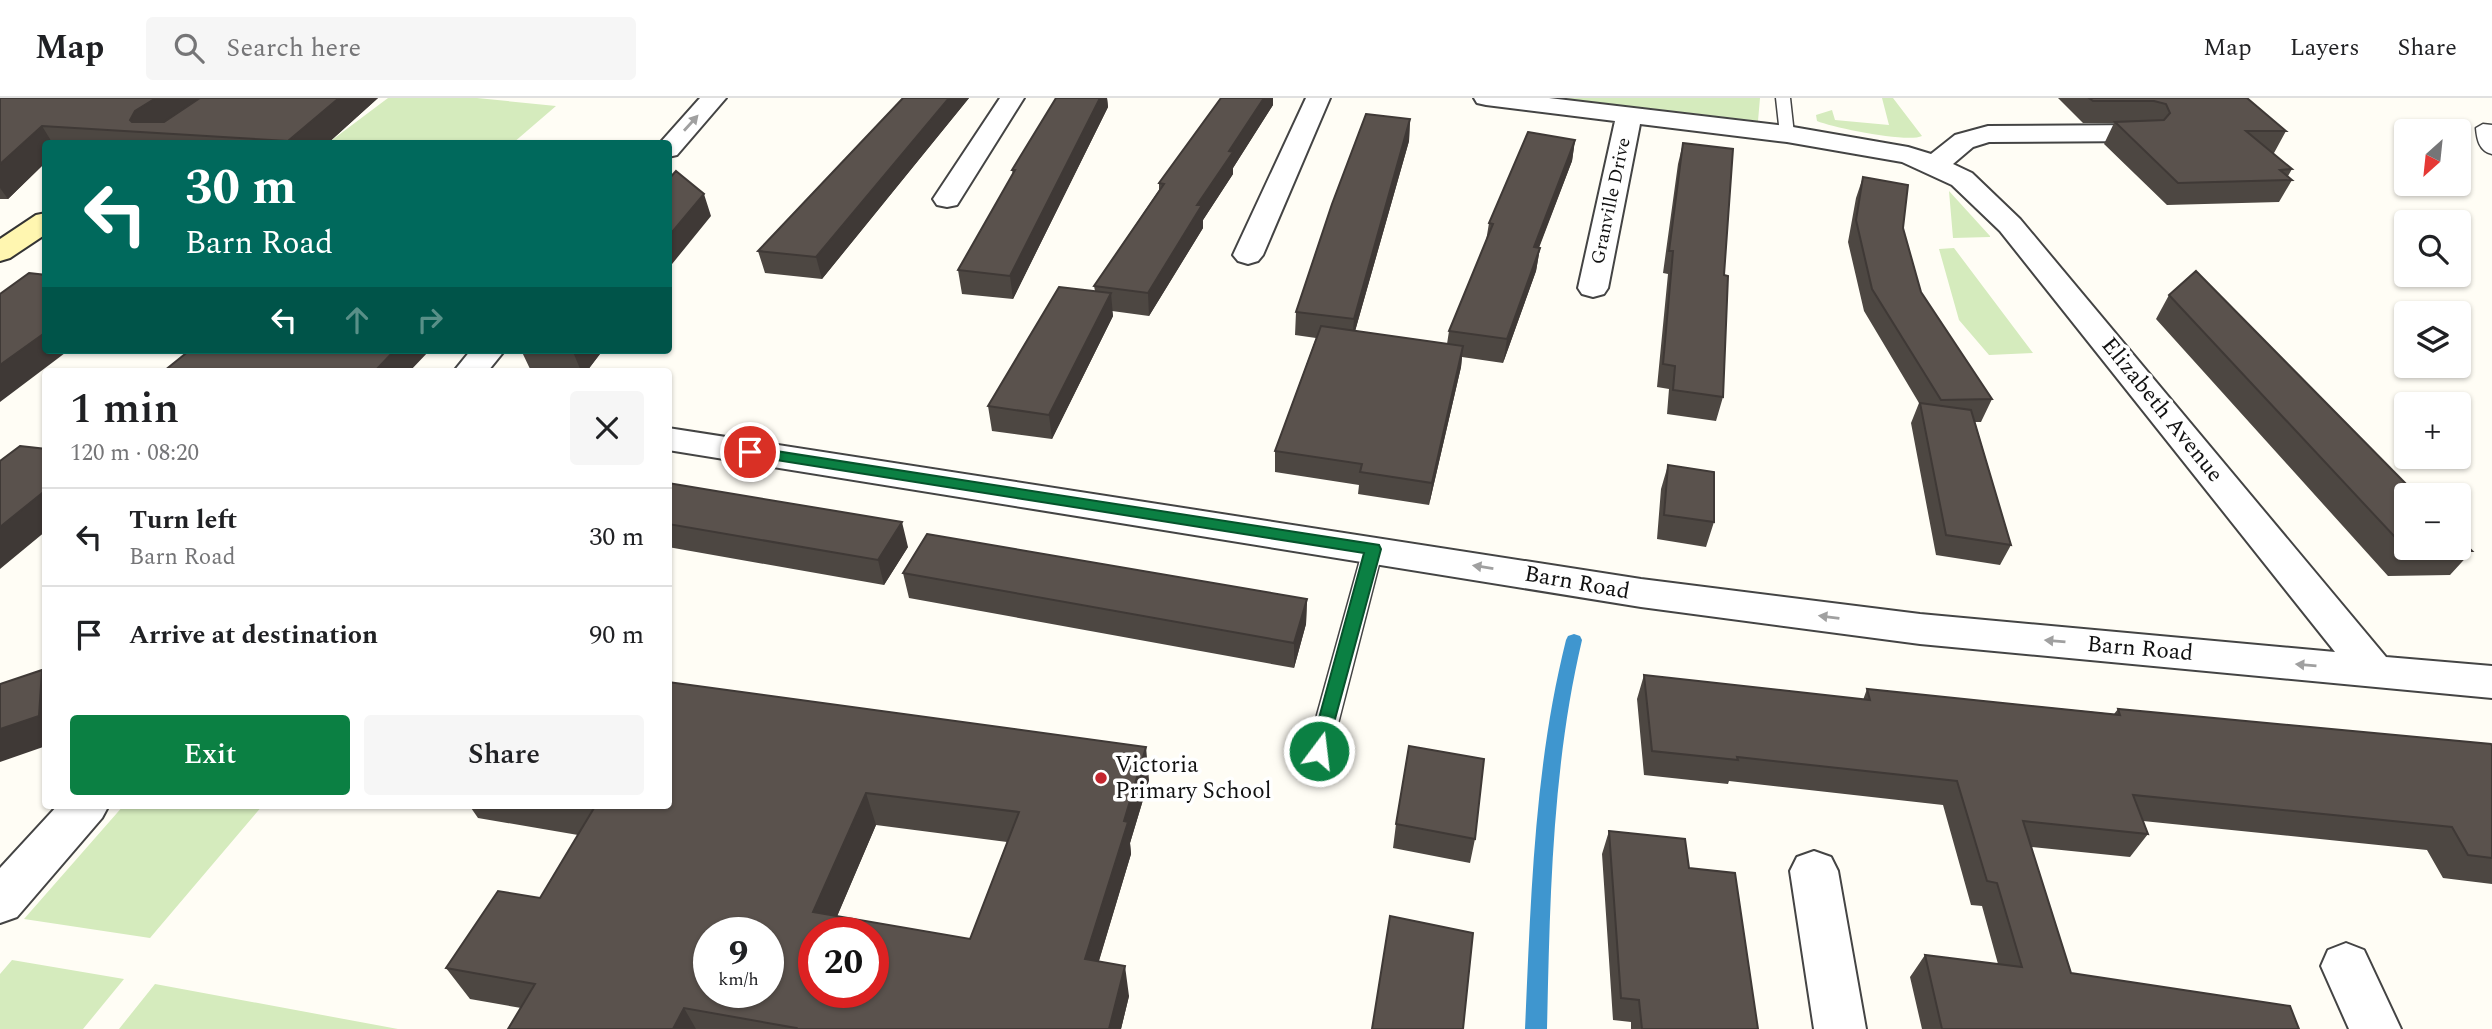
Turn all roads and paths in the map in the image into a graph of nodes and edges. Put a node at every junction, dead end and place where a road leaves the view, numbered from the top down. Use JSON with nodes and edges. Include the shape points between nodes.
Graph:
{"nodes":[{"id":1,"x":713,"y":98,"type":"edge"},
{"id":2,"x":1013,"y":98,"type":"edge"},
{"id":3,"x":1318,"y":98,"type":"edge"},
{"id":4,"x":1486,"y":98,"type":"edge"},
{"id":5,"x":1783,"y":98,"type":"edge"},
{"id":6,"x":1629,"y":115,"type":"junction"},
{"id":7,"x":2492,"y":129,"type":"edge"},
{"id":8,"x":2144,"y":133,"type":"edge"},
{"id":9,"x":1787,"y":134,"type":"junction"},
{"id":10,"x":672,"y":144,"type":"edge"},
{"id":11,"x":2492,"y":150,"type":"edge"},
{"id":12,"x":1935,"y":165,"type":"junction"},
{"id":13,"x":947,"y":199,"type":"dead end"},
{"id":14,"x":42,"y":224,"type":"edge"},
{"id":15,"x":3,"y":248,"type":"edge"},
{"id":16,"x":1248,"y":255,"type":"dead end"},
{"id":17,"x":1592,"y":288,"type":"dead end"},
{"id":18,"x":485,"y":354,"type":"edge"},
{"id":19,"x":473,"y":368,"type":"edge"},
{"id":20,"x":672,"y":440,"type":"edge"},
{"id":21,"x":1373,"y":549,"type":"junction"},
{"id":22,"x":2374,"y":671,"type":"junction"},
{"id":23,"x":2492,"y":682,"type":"edge"},
{"id":24,"x":1319,"y":751,"type":"dead end"},
{"id":25,"x":82,"y":809,"type":"edge"},
{"id":26,"x":1814,"y":871,"type":"dead end"},
{"id":27,"x":0,"y":902,"type":"edge"},
{"id":28,"x":2346,"y":966,"type":"dead end"},
{"id":29,"x":1840,"y":1029,"type":"edge"},
{"id":30,"x":2375,"y":1029,"type":"edge"}],
"edges":[{"from":10,"to":1,"type":"street","one_way":true},
{"from":2,"to":13,"type":"street"},
{"from":3,"to":16,"type":"street"},
{"from":4,"to":6,"type":"street","name":"Elizabeth Avenue"},
{"from":5,"to":9,"type":"lane"},
{"from":6,"to":9,"type":"street","name":"Elizabeth Avenue"},
{"from":6,"to":17,"type":"street","name":"Granville Drive"},
{"from":7,"to":11,"type":"lane","via":[[2483,128],[2484,141]]},
{"from":8,"to":12,"type":"street","via":[[1988,134],[1964,141]]},
{"from":9,"to":12,"type":"street","name":"Elizabeth Avenue","via":[[1869,147]]},
{"from":12,"to":22,"type":"street","name":"Elizabeth Avenue","via":[[1962,179],[2010,225]]},
{"from":14,"to":15,"type":"street"},
{"from":18,"to":19,"type":"street"},
{"from":20,"to":21,"type":"street","name":"Barn Road"},
{"from":22,"to":21,"type":"street","name":"Barn Road","one_way":true,"via":[[1920,629],[1641,593]]},
{"from":21,"to":24,"type":"lane"},
{"from":22,"to":23,"type":"street","name":"Barn Road"},
{"from":25,"to":27,"type":"street"},
{"from":26,"to":29,"type":"street"},
{"from":28,"to":30,"type":"street"}]}
